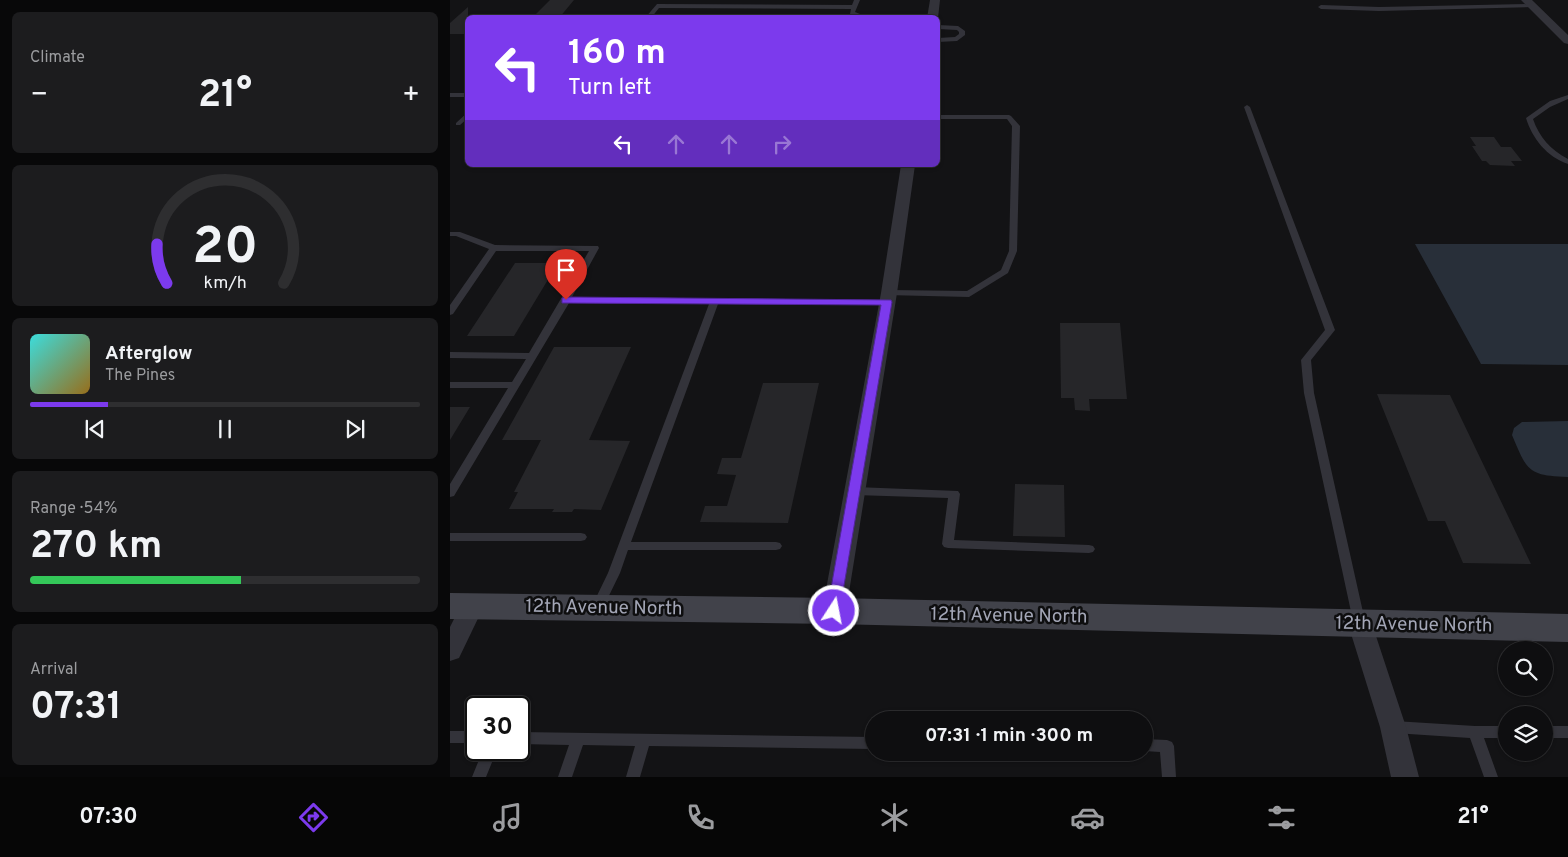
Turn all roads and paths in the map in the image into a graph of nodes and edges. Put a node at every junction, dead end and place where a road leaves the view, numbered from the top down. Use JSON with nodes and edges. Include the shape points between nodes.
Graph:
{"nodes":[{"id":1,"x":661,"y":0,"type":"edge"},
{"id":2,"x":857,"y":0,"type":"edge"},
{"id":3,"x":935,"y":0,"type":"edge"},
{"id":4,"x":1529,"y":3,"type":"edge"},
{"id":5,"x":657,"y":6,"type":"junction"},
{"id":6,"x":854,"y":7,"type":"junction"},
{"id":7,"x":1321,"y":7,"type":"dead end"},
{"id":8,"x":650,"y":15,"type":"edge"},
{"id":9,"x":858,"y":15,"type":"edge"},
{"id":10,"x":932,"y":15,"type":"edge"},
{"id":11,"x":940,"y":27,"type":"edge"},
{"id":12,"x":940,"y":40,"type":"edge"},
{"id":13,"x":1568,"y":41,"type":"edge"},
{"id":14,"x":450,"y":95,"type":"edge"},
{"id":15,"x":465,"y":95,"type":"edge"},
{"id":16,"x":1568,"y":97,"type":"edge"},
{"id":17,"x":1247,"y":107,"type":"dead end"},
{"id":18,"x":465,"y":117,"type":"edge"},
{"id":19,"x":940,"y":117,"type":"edge"},
{"id":20,"x":458,"y":124,"type":"dead end"},
{"id":21,"x":1568,"y":162,"type":"edge"},
{"id":22,"x":908,"y":167,"type":"edge"},
{"id":23,"x":450,"y":234,"type":"edge"},
{"id":24,"x":494,"y":248,"type":"junction"},
{"id":25,"x":888,"y":297,"type":"junction"},
{"id":26,"x":566,"y":300,"type":"junction"},
{"id":27,"x":714,"y":301,"type":"junction"},
{"id":28,"x":450,"y":312,"type":"edge"},
{"id":29,"x":450,"y":355,"type":"edge"},
{"id":30,"x":533,"y":356,"type":"junction"},
{"id":31,"x":450,"y":385,"type":"edge"},
{"id":32,"x":515,"y":386,"type":"junction"},
{"id":33,"x":855,"y":491,"type":"junction"},
{"id":34,"x":450,"y":493,"type":"edge"},
{"id":35,"x":450,"y":537,"type":"edge"},
{"id":36,"x":581,"y":537,"type":"dead end"},
{"id":37,"x":624,"y":546,"type":"junction"},
{"id":38,"x":776,"y":546,"type":"dead end"},
{"id":39,"x":1089,"y":549,"type":"dead end"},
{"id":40,"x":461,"y":606,"type":"edge"},
{"id":41,"x":597,"y":608,"type":"junction"},
{"id":42,"x":834,"y":611,"type":"junction"},
{"id":43,"x":1360,"y":624,"type":"junction"},
{"id":44,"x":1568,"y":628,"type":"edge"},
{"id":45,"x":450,"y":651,"type":"edge"},
{"id":46,"x":1393,"y":727,"type":"junction"},
{"id":47,"x":1475,"y":732,"type":"junction"},
{"id":48,"x":1498,"y":732,"type":"edge"},
{"id":49,"x":1553,"y":732,"type":"edge"},
{"id":50,"x":1568,"y":732,"type":"edge"},
{"id":51,"x":450,"y":737,"type":"edge"},
{"id":52,"x":465,"y":737,"type":"edge"},
{"id":53,"x":530,"y":738,"type":"edge"},
{"id":54,"x":578,"y":740,"type":"junction"},
{"id":55,"x":644,"y":740,"type":"junction"},
{"id":56,"x":865,"y":743,"type":"edge"},
{"id":57,"x":1153,"y":745,"type":"edge"},
{"id":58,"x":486,"y":761,"type":"edge"},
{"id":59,"x":479,"y":777,"type":"edge"},
{"id":60,"x":564,"y":777,"type":"edge"},
{"id":61,"x":633,"y":777,"type":"edge"},
{"id":62,"x":1169,"y":777,"type":"edge"},
{"id":63,"x":1406,"y":777,"type":"edge"},
{"id":64,"x":1492,"y":777,"type":"edge"}],
"edges":[{"from":1,"to":5,"type":"lane"},
{"from":2,"to":6,"type":"lane"},
{"from":3,"to":10,"type":"street"},
{"from":4,"to":7,"type":"lane","via":[[1379,9]]},
{"from":4,"to":13,"type":"street"},
{"from":5,"to":6,"type":"lane"},
{"from":5,"to":8,"type":"lane"},
{"from":6,"to":9,"type":"lane","via":[[852,13]]},
{"from":11,"to":12,"type":"lane","via":[[962,31],[956,40]]},
{"from":14,"to":15,"type":"lane"},
{"from":16,"to":21,"type":"lane","via":[[1529,118],[1532,129],[1546,146]]},
{"from":17,"to":43,"type":"lane","via":[[1330,330],[1306,360],[1309,393]]},
{"from":18,"to":20,"type":"lane"},
{"from":19,"to":25,"type":"lane","via":[[1009,117],[1016,126],[1013,251],[1005,271],[969,294]]},
{"from":22,"to":25,"type":"street"},
{"from":23,"to":24,"type":"lane"},
{"from":24,"to":26,"type":"lane","via":[[595,248]]},
{"from":24,"to":28,"type":"lane"},
{"from":25,"to":27,"type":"lane"},
{"from":25,"to":33,"type":"street"},
{"from":26,"to":27,"type":"lane"},
{"from":26,"to":30,"type":"lane"},
{"from":27,"to":37,"type":"lane"},
{"from":29,"to":30,"type":"lane"},
{"from":30,"to":32,"type":"lane"},
{"from":31,"to":32,"type":"lane"},
{"from":32,"to":34,"type":"lane"},
{"from":33,"to":39,"type":"lane","via":[[954,494],[948,544]]},
{"from":33,"to":42,"type":"street"},
{"from":35,"to":36,"type":"lane"},
{"from":37,"to":38,"type":"lane"},
{"from":37,"to":41,"type":"lane"},
{"from":40,"to":41,"type":"main road","name":"12th Avenue North"},
{"from":40,"to":45,"type":"street"},
{"from":41,"to":42,"type":"main road","name":"12th Avenue North"},
{"from":42,"to":43,"type":"main road","name":"12th Avenue North"},
{"from":43,"to":44,"type":"main road","name":"12th Avenue North"},
{"from":43,"to":46,"type":"street"},
{"from":46,"to":47,"type":"lane"},
{"from":46,"to":63,"type":"street"},
{"from":47,"to":48,"type":"lane"},
{"from":47,"to":64,"type":"lane"},
{"from":49,"to":50,"type":"lane"},
{"from":51,"to":52,"type":"lane"},
{"from":53,"to":54,"type":"lane"},
{"from":54,"to":55,"type":"lane"},
{"from":54,"to":60,"type":"lane"},
{"from":55,"to":56,"type":"lane"},
{"from":55,"to":61,"type":"lane"},
{"from":57,"to":62,"type":"lane","via":[[1167,746]]},
{"from":58,"to":59,"type":"lane"}]}
